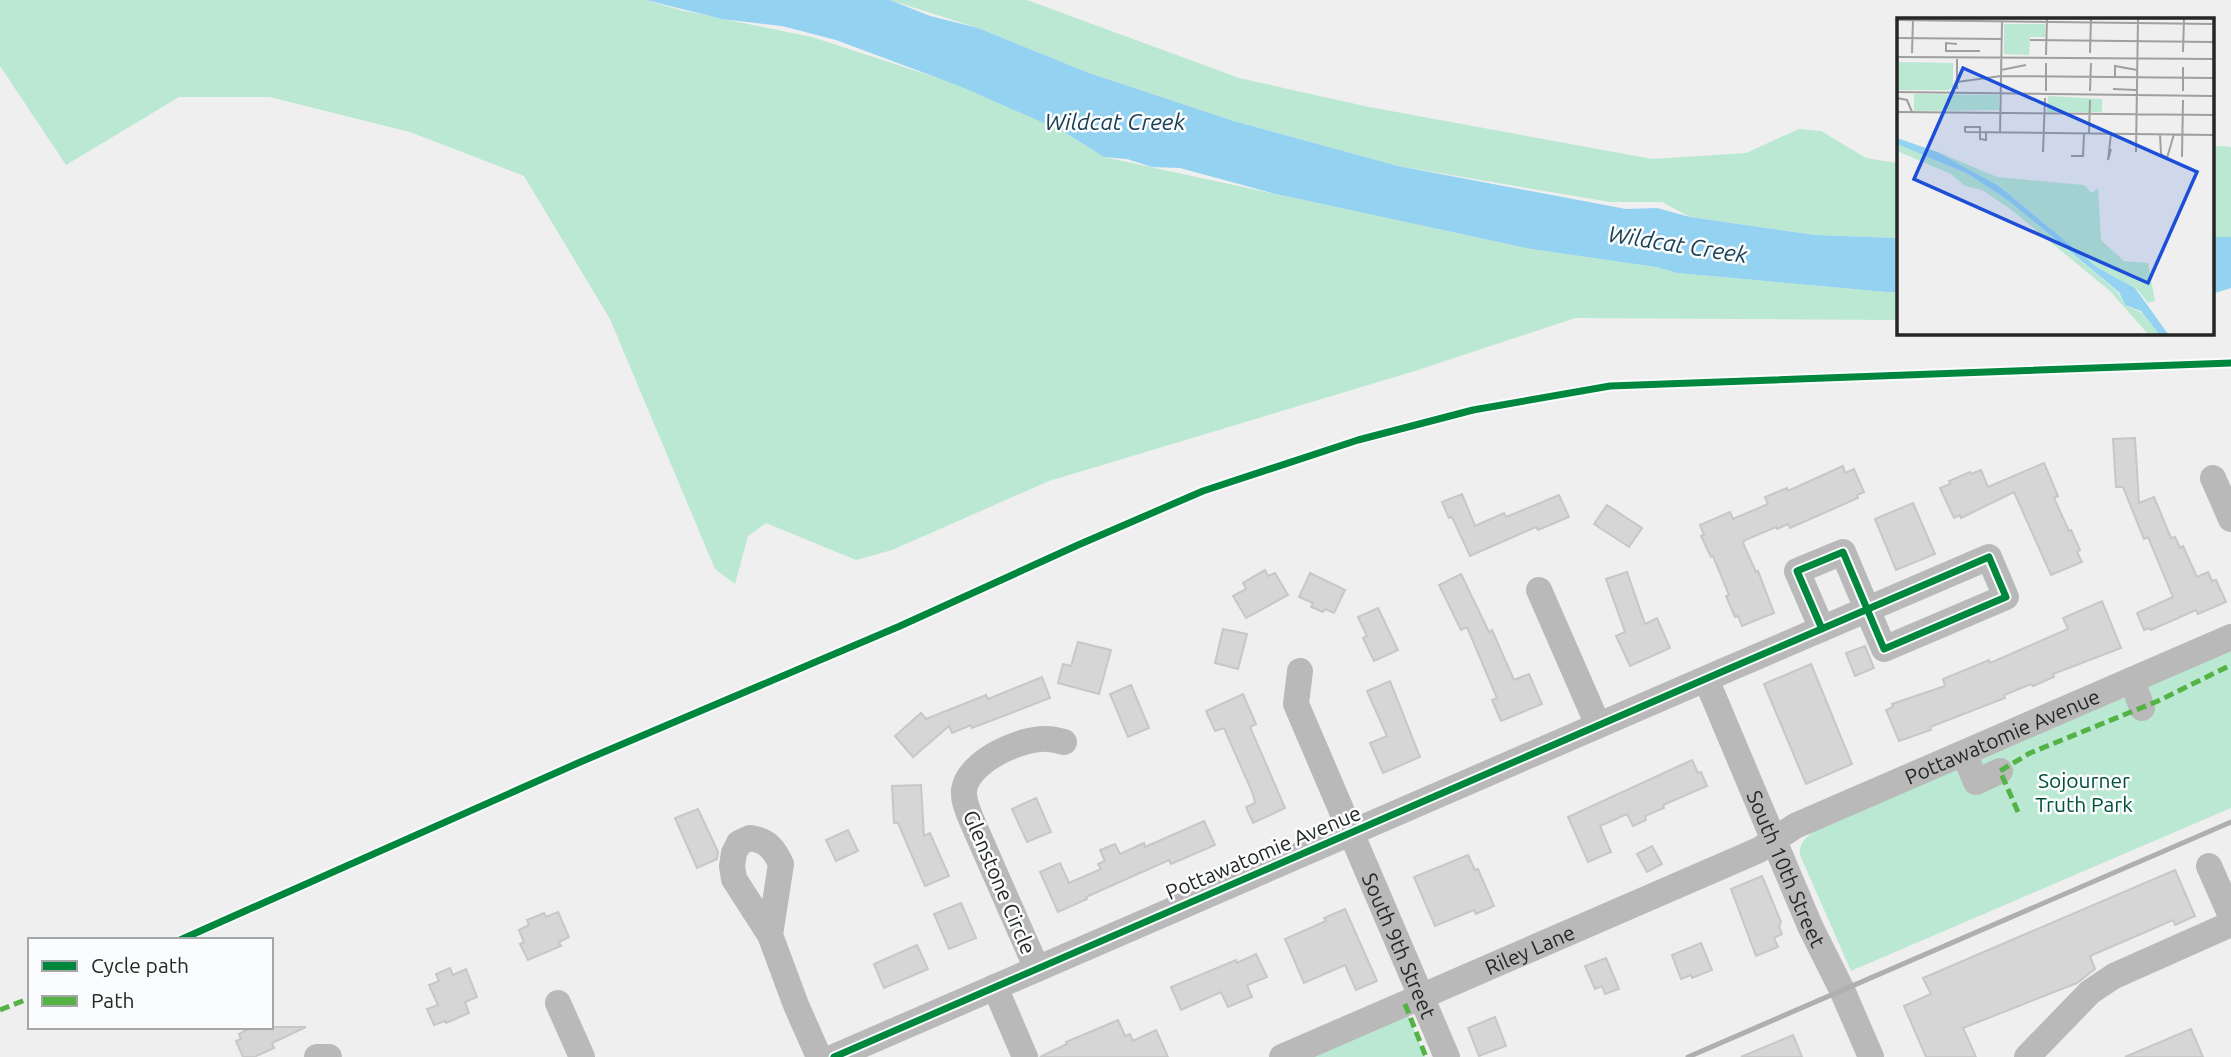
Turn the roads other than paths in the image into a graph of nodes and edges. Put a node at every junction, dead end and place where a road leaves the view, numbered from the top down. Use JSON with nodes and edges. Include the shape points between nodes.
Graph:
{"nodes":[{"id":1,"x":2213,"y":478,"type":"dead end"},
{"id":2,"x":2231,"y":519,"type":"edge"},
{"id":3,"x":1539,"y":590,"type":"dead end"},
{"id":4,"x":1867,"y":609,"type":"junction"},
{"id":5,"x":1822,"y":629,"type":"junction"},
{"id":6,"x":2231,"y":638,"type":"edge"},
{"id":7,"x":1300,"y":671,"type":"dead end"},
{"id":8,"x":1706,"y":679,"type":"junction"},
{"id":9,"x":2132,"y":680,"type":"junction"},
{"id":10,"x":2142,"y":708,"type":"dead end"},
{"id":11,"x":1598,"y":725,"type":"junction"},
{"id":12,"x":1064,"y":742,"type":"dead end"},
{"id":13,"x":1964,"y":753,"type":"junction"},
{"id":14,"x":2000,"y":771,"type":"dead end"},
{"id":15,"x":1352,"y":832,"type":"junction"},
{"id":16,"x":1775,"y":839,"type":"junction"},
{"id":17,"x":2209,"y":866,"type":"dead end"},
{"id":18,"x":2231,"y":916,"type":"edge"},
{"id":19,"x":2231,"y":924,"type":"edge"},
{"id":20,"x":770,"y":935,"type":"dead end"},
{"id":21,"x":1037,"y":969,"type":"junction"},
{"id":22,"x":995,"y":987,"type":"junction"},
{"id":23,"x":1422,"y":997,"type":"junction"},
{"id":24,"x":558,"y":1003,"type":"dead end"},
{"id":25,"x":317,"y":1057,"type":"edge"},
{"id":26,"x":329,"y":1057,"type":"edge"},
{"id":27,"x":582,"y":1057,"type":"edge"},
{"id":28,"x":819,"y":1057,"type":"edge"},
{"id":29,"x":834,"y":1057,"type":"edge"},
{"id":30,"x":1025,"y":1057,"type":"edge"},
{"id":31,"x":1282,"y":1057,"type":"edge"},
{"id":32,"x":1447,"y":1057,"type":"edge"},
{"id":33,"x":1871,"y":1057,"type":"edge"},
{"id":34,"x":2027,"y":1057,"type":"edge"}],
"edges":[{"from":1,"to":2,"type":"street"},
{"from":3,"to":11,"type":"street"},
{"from":4,"to":4,"type":"street","via":[[1989,557],[2006,597],[1884,649]]},
{"from":4,"to":5,"type":"street","name":"Pottawatomie Avenue"},
{"from":4,"to":5,"type":"street","via":[[1843,552],[1797,571]]},
{"from":5,"to":8,"type":"street","name":"Pottawatomie Avenue"},
{"from":6,"to":9,"type":"street","name":"Pottawatomie Avenue"},
{"from":7,"to":15,"type":"street","name":"South 9th Street","via":[[1296,704]]},
{"from":8,"to":11,"type":"street","name":"Pottawatomie Avenue"},
{"from":8,"to":16,"type":"street","name":"South 10th Street"},
{"from":9,"to":10,"type":"street"},
{"from":9,"to":13,"type":"street","name":"Pottawatomie Avenue"},
{"from":11,"to":15,"type":"street","name":"Pottawatomie Avenue"},
{"from":12,"to":21,"type":"street","name":"Glenstone Circle","via":[[1046,738],[1002,751],[982,762],[964,787],[972,821]]},
{"from":13,"to":14,"type":"street","via":[[1976,782]]},
{"from":13,"to":16,"type":"street","name":"Pottawatomie Avenue","via":[[1790,828]]},
{"from":15,"to":21,"type":"street","name":"Pottawatomie Avenue"},
{"from":15,"to":23,"type":"street","name":"South 9th Street"},
{"from":16,"to":23,"type":"street","name":"Riley Lane","via":[[1759,850]]},
{"from":16,"to":33,"type":"street","name":"South 10th Street"},
{"from":17,"to":18,"type":"street"},
{"from":19,"to":34,"type":"street","via":[[2114,976],[2090,992]]},
{"from":20,"to":28,"type":"street"},
{"from":21,"to":22,"type":"street","name":"Pottawatomie Avenue"},
{"from":22,"to":29,"type":"street","name":"Pottawatomie Avenue"},
{"from":22,"to":30,"type":"street"},
{"from":23,"to":31,"type":"street","name":"Riley Lane"},
{"from":23,"to":32,"type":"street","name":"South 9th Street"},
{"from":24,"to":27,"type":"street"},
{"from":25,"to":26,"type":"street"}]}
